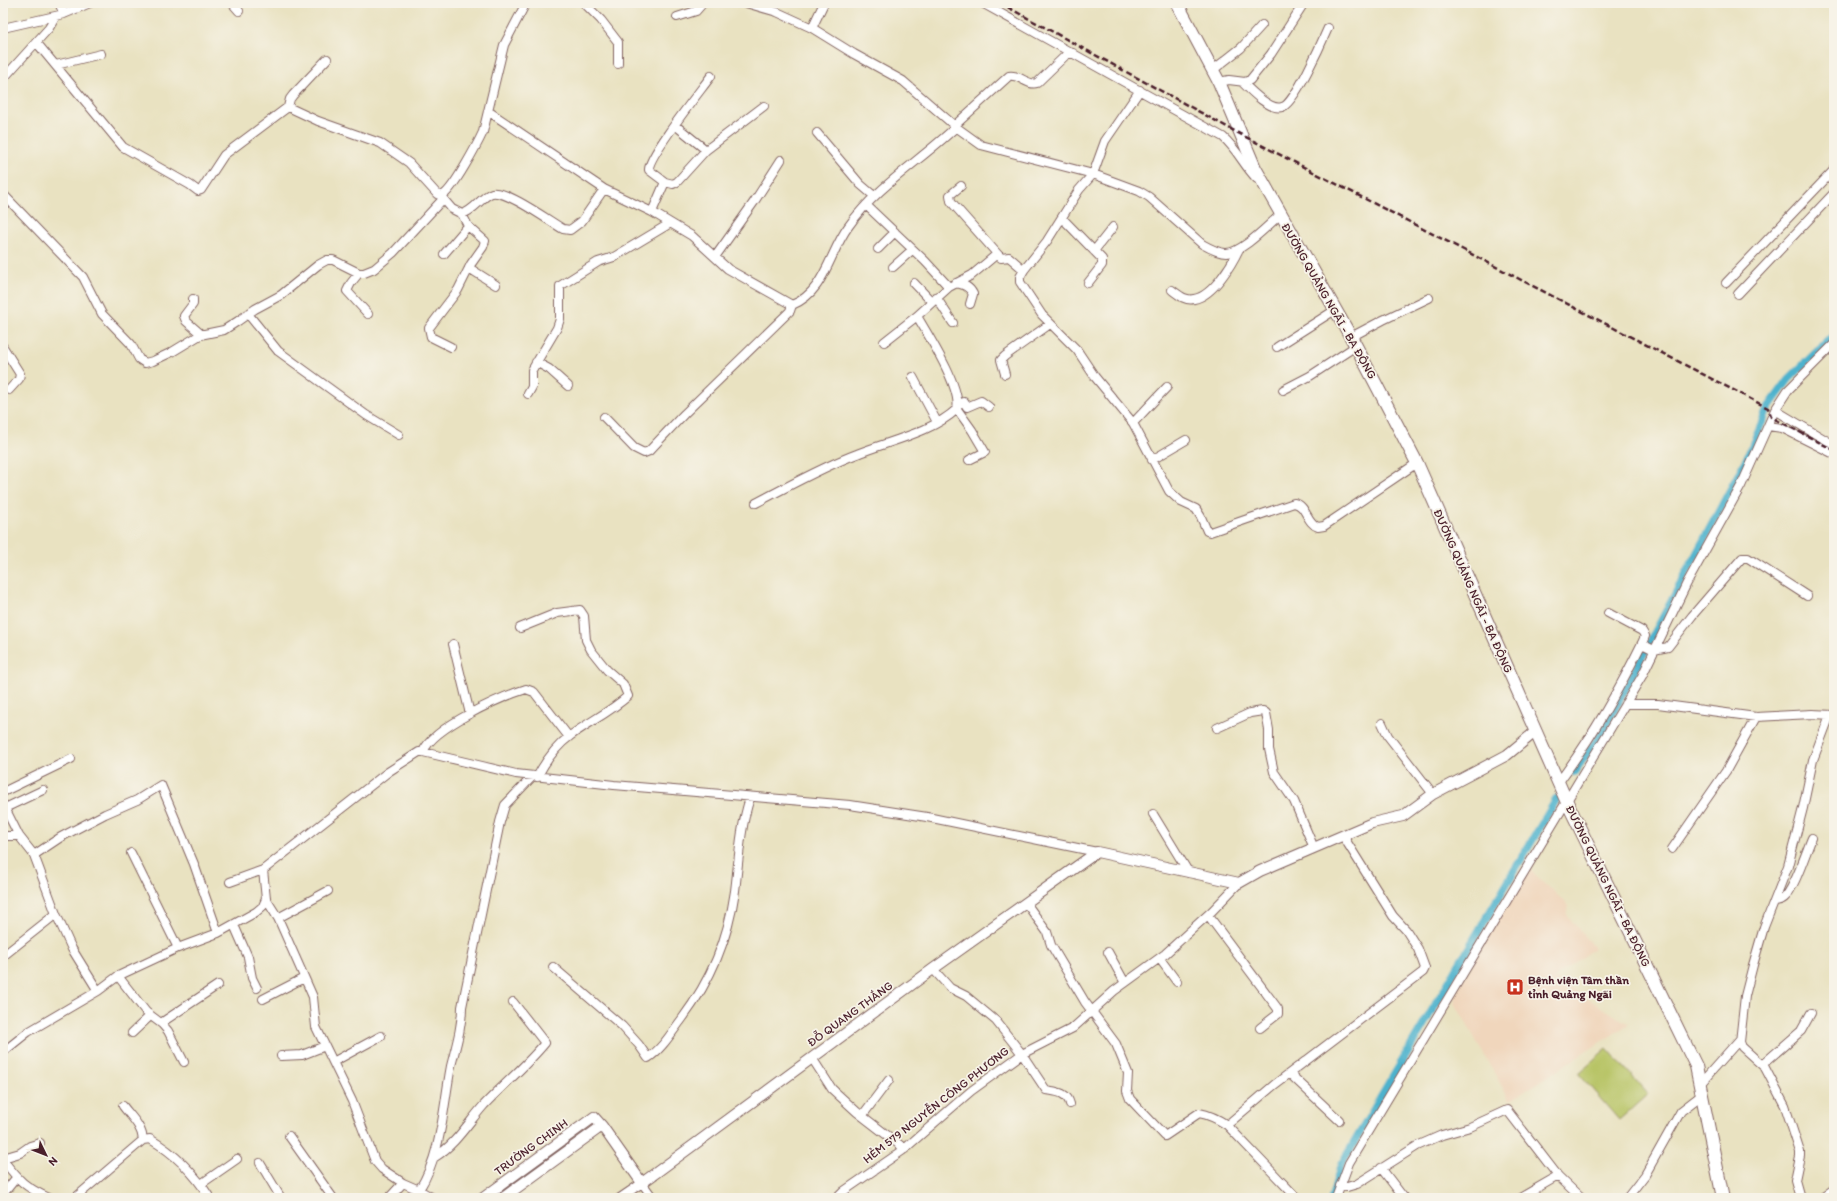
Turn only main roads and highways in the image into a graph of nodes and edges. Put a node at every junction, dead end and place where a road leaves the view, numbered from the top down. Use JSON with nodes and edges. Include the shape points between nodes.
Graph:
{"nodes":[{"id":1,"x":1178,"y":3,"type":"edge"},
{"id":2,"x":1723,"y":1198,"type":"edge"}],
"edges":[{"from":1,"to":2,"type":"main road","name":"ĐƯỜNG QUẢNG NGÃI - BA ĐỘNG","via":[[1219,82],[1254,168],[1354,342],[1417,463],[1558,783],[1696,1066]]}]}
